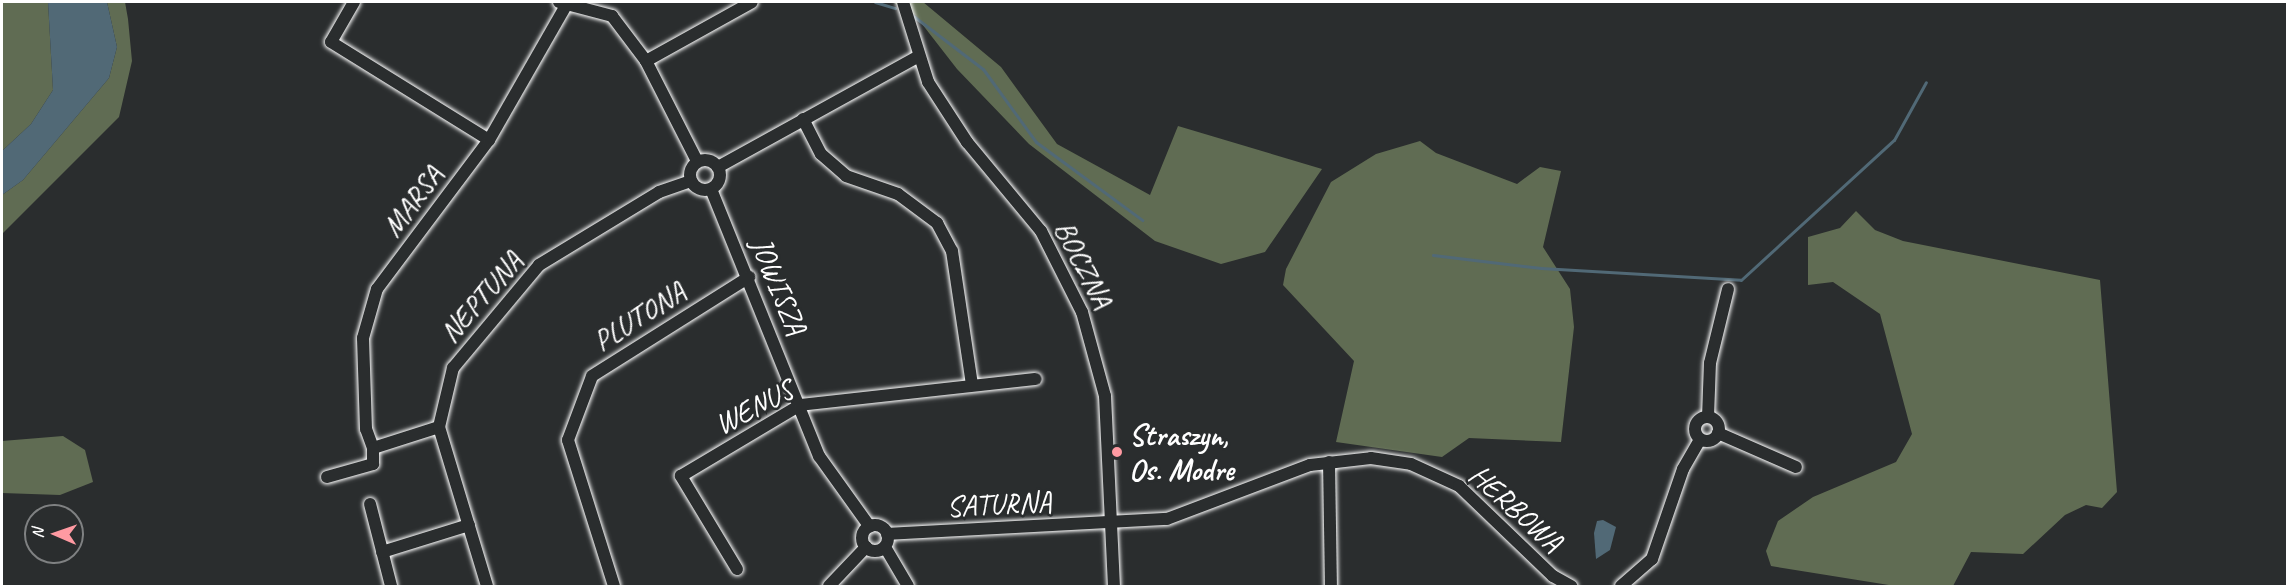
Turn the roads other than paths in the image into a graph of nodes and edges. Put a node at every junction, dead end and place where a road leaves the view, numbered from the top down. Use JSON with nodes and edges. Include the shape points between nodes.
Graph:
{"nodes":[{"id":1,"x":354,"y":2,"type":"edge"},
{"id":2,"x":564,"y":2,"type":"edge"},
{"id":3,"x":752,"y":2,"type":"edge"},
{"id":4,"x":903,"y":2,"type":"edge"},
{"id":5,"x":917,"y":57,"type":"junction"},
{"id":6,"x":646,"y":61,"type":"junction"},
{"id":7,"x":803,"y":119,"type":"junction"},
{"id":8,"x":489,"y":140,"type":"junction"},
{"id":9,"x":697,"y":161,"type":"junction"},
{"id":10,"x":718,"y":166,"type":"junction"},
{"id":11,"x":691,"y":181,"type":"junction"},
{"id":12,"x":711,"y":189,"type":"junction"},
{"id":13,"x":749,"y":277,"type":"junction"},
{"id":14,"x":1728,"y":289,"type":"dead end"},
{"id":15,"x":1036,"y":379,"type":"dead end"},
{"id":16,"x":972,"y":385,"type":"junction"},
{"id":17,"x":800,"y":405,"type":"junction"},
{"id":18,"x":1708,"y":417,"type":"junction"},
{"id":19,"x":439,"y":427,"type":"junction"},
{"id":20,"x":1718,"y":433,"type":"junction"},
{"id":21,"x":1700,"y":439,"type":"junction"},
{"id":22,"x":373,"y":448,"type":"junction"},
{"id":23,"x":1329,"y":462,"type":"junction"},
{"id":24,"x":1796,"y":467,"type":"dead end"},
{"id":25,"x":327,"y":477,"type":"dead end"},
{"id":26,"x":370,"y":504,"type":"dead end"},
{"id":27,"x":1112,"y":524,"type":"junction"},
{"id":28,"x":469,"y":525,"type":"junction"},
{"id":29,"x":870,"y":527,"type":"junction"},
{"id":30,"x":887,"y":534,"type":"junction"},
{"id":31,"x":866,"y":547,"type":"junction"},
{"id":32,"x":885,"y":547,"type":"junction"},
{"id":33,"x":382,"y":552,"type":"junction"},
{"id":34,"x":737,"y":569,"type":"dead end"},
{"id":35,"x":391,"y":586,"type":"edge"},
{"id":36,"x":487,"y":586,"type":"edge"},
{"id":37,"x":615,"y":586,"type":"edge"},
{"id":38,"x":830,"y":586,"type":"edge"},
{"id":39,"x":908,"y":586,"type":"edge"},
{"id":40,"x":1114,"y":586,"type":"edge"},
{"id":41,"x":1331,"y":586,"type":"edge"},
{"id":42,"x":1571,"y":586,"type":"edge"},
{"id":43,"x":1621,"y":586,"type":"edge"}],
"edges":[{"from":1,"to":8,"type":"street","via":[[331,42]]},
{"from":2,"to":6,"type":"street","via":[[612,16]]},
{"from":2,"to":8,"type":"street","name":"MARSA"},
{"from":3,"to":6,"type":"street"},
{"from":4,"to":5,"type":"street","name":"BOCZNA"},
{"from":5,"to":7,"type":"street"},
{"from":5,"to":27,"type":"street","name":"BOCZNA","via":[[947,114],[1021,203],[1072,288],[1105,396]]},
{"from":6,"to":9,"type":"street"},
{"from":7,"to":10,"type":"street"},
{"from":7,"to":16,"type":"street","via":[[821,154],[846,176],[898,194],[937,223],[952,251]]},
{"from":8,"to":22,"type":"street","name":"MARSA","via":[[376,289],[363,338],[366,429]]},
{"from":9,"to":10,"type":"street","via":[[709,160]]},
{"from":9,"to":11,"type":"street"},
{"from":10,"to":12,"type":"street","via":[[720,180]]},
{"from":11,"to":12,"type":"street","via":[[699,189]]},
{"from":11,"to":19,"type":"street","name":"NEPTUNA","via":[[659,192],[539,265],[453,368]]},
{"from":12,"to":13,"type":"street","name":"JOWISZA"},
{"from":13,"to":17,"type":"street","name":"JOWISZA"},
{"from":13,"to":37,"type":"street","name":"PLUTONA","via":[[592,376],[568,440]]},
{"from":14,"to":18,"type":"street","via":[[1710,363]]},
{"from":15,"to":16,"type":"street","name":"WENUS"},
{"from":16,"to":17,"type":"street","name":"WENUS"},
{"from":17,"to":29,"type":"street","name":"JOWISZA","via":[[819,456]]},
{"from":17,"to":34,"type":"street","name":"WENUS","via":[[681,476]]},
{"from":18,"to":20,"type":"street","via":[[1717,422]]},
{"from":18,"to":21,"type":"street","via":[[1695,425]]},
{"from":19,"to":22,"type":"street"},
{"from":19,"to":28,"type":"street"},
{"from":20,"to":21,"type":"street","via":[[1711,441]]},
{"from":20,"to":24,"type":"street"},
{"from":21,"to":43,"type":"street","via":[[1683,469],[1652,559]]},
{"from":22,"to":25,"type":"street","via":[[373,464]]},
{"from":23,"to":27,"type":"street","name":"HERBOWA","via":[[1178,516]]},
{"from":23,"to":41,"type":"street"},
{"from":23,"to":42,"type":"street","name":"HERBOWA","via":[[1392,460],[1444,478],[1483,505],[1553,576]]},
{"from":26,"to":33,"type":"street"},
{"from":27,"to":30,"type":"street","name":"SATURNA"},
{"from":27,"to":40,"type":"street","name":"BOCZNA"},
{"from":28,"to":33,"type":"street"},
{"from":28,"to":36,"type":"street"},
{"from":29,"to":30,"type":"street","via":[[878,526]]},
{"from":29,"to":31,"type":"street","via":[[863,534]]},
{"from":30,"to":32,"type":"street"},
{"from":31,"to":32,"type":"street"},
{"from":31,"to":38,"type":"street"},
{"from":32,"to":39,"type":"street"},
{"from":33,"to":35,"type":"street"}]}
